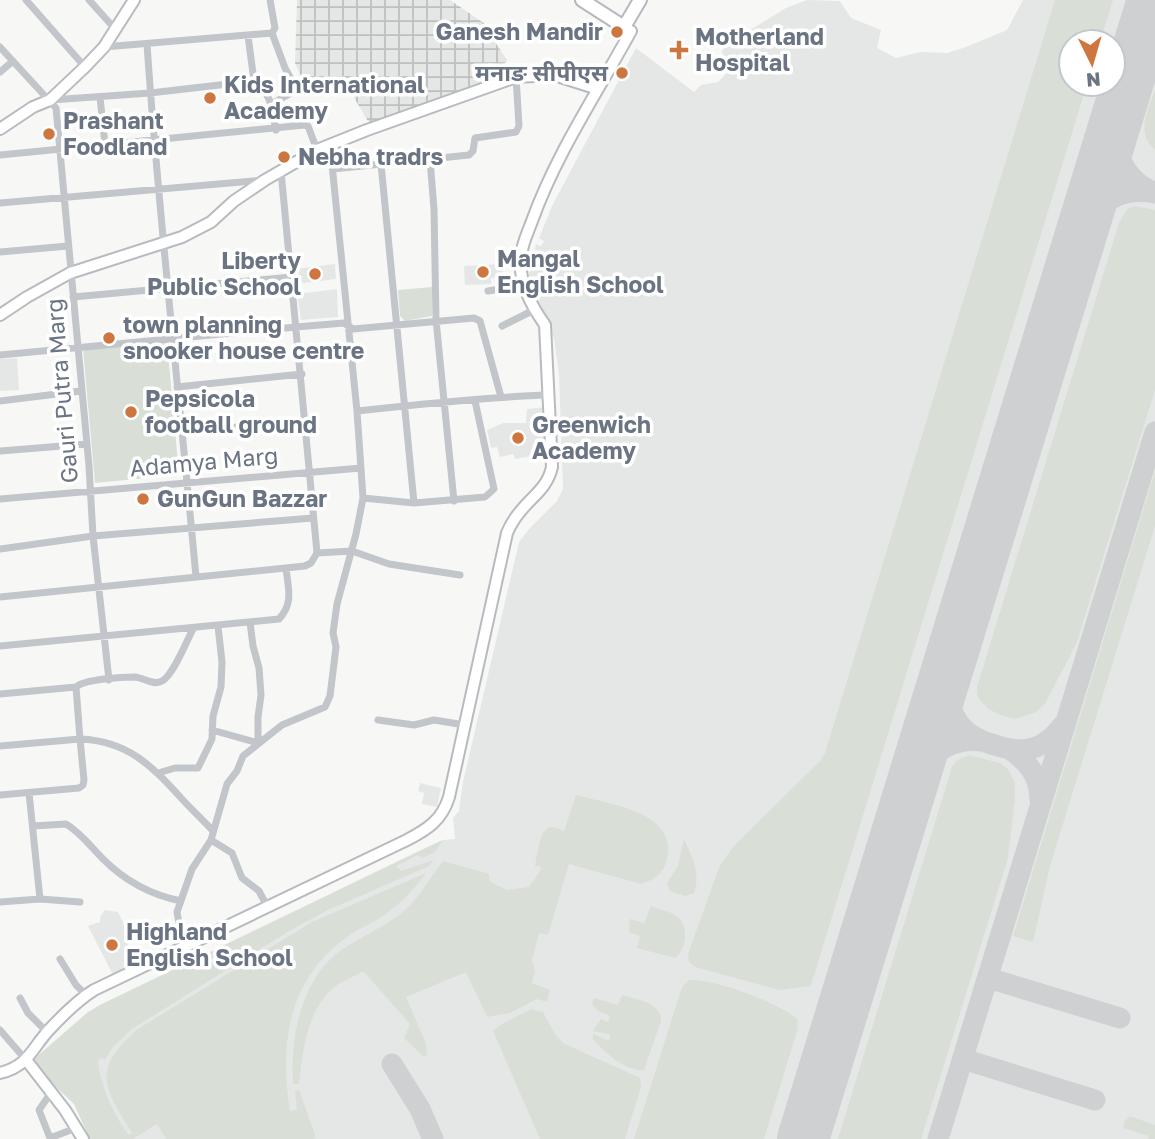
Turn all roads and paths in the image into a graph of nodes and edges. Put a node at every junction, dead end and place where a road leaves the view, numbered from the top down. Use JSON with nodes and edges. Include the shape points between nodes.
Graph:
{"nodes":[{"id":1,"x":26,"y":0,"type":"edge"},
{"id":2,"x":89,"y":0,"type":"edge"},
{"id":3,"x":134,"y":0,"type":"edge"},
{"id":4,"x":270,"y":0,"type":"edge"},
{"id":5,"x":582,"y":0,"type":"edge"},
{"id":6,"x":640,"y":0,"type":"edge"},
{"id":7,"x":624,"y":27,"type":"junction"},
{"id":8,"x":116,"y":30,"type":"junction"},
{"id":9,"x":272,"y":33,"type":"junction"},
{"id":10,"x":248,"y":36,"type":"junction"},
{"id":11,"x":147,"y":44,"type":"junction"},
{"id":12,"x":0,"y":47,"type":"edge"},
{"id":13,"x":104,"y":47,"type":"junction"},
{"id":14,"x":13,"y":61,"type":"junction"},
{"id":15,"x":85,"y":67,"type":"junction"},
{"id":16,"x":0,"y":72,"type":"edge"},
{"id":17,"x":516,"y":77,"type":"junction"},
{"id":18,"x":254,"y":81,"type":"junction"},
{"id":19,"x":598,"y":89,"type":"junction"},
{"id":20,"x":150,"y":93,"type":"junction"},
{"id":21,"x":100,"y":97,"type":"junction"},
{"id":22,"x":50,"y":100,"type":"junction"},
{"id":23,"x":271,"y":104,"type":"junction"},
{"id":24,"x":0,"y":129,"type":"edge"},
{"id":25,"x":276,"y":130,"type":"junction"},
{"id":26,"x":152,"y":141,"type":"junction"},
{"id":27,"x":105,"y":145,"type":"junction"},
{"id":28,"x":330,"y":145,"type":"junction"},
{"id":29,"x":60,"y":149,"type":"junction"},
{"id":30,"x":317,"y":149,"type":"junction"},
{"id":31,"x":0,"y":155,"type":"edge"},
{"id":32,"x":430,"y":160,"type":"junction"},
{"id":33,"x":381,"y":164,"type":"junction"},
{"id":34,"x":333,"y":169,"type":"junction"},
{"id":35,"x":281,"y":171,"type":"junction"},
{"id":36,"x":265,"y":180,"type":"junction"},
{"id":37,"x":157,"y":189,"type":"junction"},
{"id":38,"x":64,"y":197,"type":"junction"},
{"id":39,"x":0,"y":203,"type":"edge"},
{"id":40,"x":162,"y":244,"type":"junction"},
{"id":41,"x":68,"y":246,"type":"junction"},
{"id":42,"x":0,"y":252,"type":"edge"},
{"id":43,"x":70,"y":273,"type":"junction"},
{"id":44,"x":292,"y":277,"type":"junction"},
{"id":45,"x":524,"y":285,"type":"junction"},
{"id":46,"x":166,"y":289,"type":"junction"},
{"id":47,"x":488,"y":291,"type":"dead end"},
{"id":48,"x":73,"y":297,"type":"junction"},
{"id":49,"x":534,"y":310,"type":"junction"},
{"id":50,"x":0,"y":315,"type":"edge"},
{"id":51,"x":436,"y":320,"type":"junction"},
{"id":52,"x":349,"y":325,"type":"junction"},
{"id":53,"x":396,"y":326,"type":"junction"},
{"id":54,"x":502,"y":326,"type":"dead end"},
{"id":55,"x":296,"y":327,"type":"junction"},
{"id":56,"x":172,"y":338,"type":"junction"},
{"id":57,"x":78,"y":348,"type":"junction"},
{"id":58,"x":0,"y":355,"type":"edge"},
{"id":59,"x":302,"y":374,"type":"junction"},
{"id":60,"x":177,"y":387,"type":"junction"},
{"id":61,"x":81,"y":391,"type":"junction"},
{"id":62,"x":549,"y":395,"type":"junction"},
{"id":63,"x":501,"y":397,"type":"junction"},
{"id":64,"x":0,"y":401,"type":"edge"},
{"id":65,"x":475,"y":401,"type":"junction"},
{"id":66,"x":443,"y":402,"type":"junction"},
{"id":67,"x":404,"y":406,"type":"junction"},
{"id":68,"x":357,"y":411,"type":"junction"},
{"id":69,"x":306,"y":421,"type":"junction"},
{"id":70,"x":182,"y":432,"type":"junction"},
{"id":71,"x":87,"y":444,"type":"junction"},
{"id":72,"x":0,"y":451,"type":"edge"},
{"id":73,"x":362,"y":468,"type":"junction"},
{"id":74,"x":310,"y":472,"type":"junction"},
{"id":75,"x":187,"y":483,"type":"junction"},
{"id":76,"x":91,"y":491,"type":"junction"},
{"id":77,"x":363,"y":498,"type":"junction"},
{"id":78,"x":0,"y":499,"type":"edge"},
{"id":79,"x":454,"y":502,"type":"junction"},
{"id":80,"x":414,"y":503,"type":"junction"},
{"id":81,"x":313,"y":518,"type":"junction"},
{"id":82,"x":191,"y":530,"type":"junction"},
{"id":83,"x":93,"y":536,"type":"junction"},
{"id":84,"x":0,"y":549,"type":"edge"},
{"id":85,"x":352,"y":551,"type":"junction"},
{"id":86,"x":317,"y":553,"type":"junction"},
{"id":87,"x":286,"y":568,"type":"junction"},
{"id":88,"x":460,"y":575,"type":"dead end"},
{"id":89,"x":196,"y":578,"type":"junction"},
{"id":90,"x":99,"y":587,"type":"junction"},
{"id":91,"x":0,"y":597,"type":"edge"},
{"id":92,"x":250,"y":622,"type":"junction"},
{"id":93,"x":218,"y":626,"type":"junction"},
{"id":94,"x":193,"y":629,"type":"junction"},
{"id":95,"x":105,"y":638,"type":"junction"},
{"id":96,"x":0,"y":646,"type":"edge"},
{"id":97,"x":109,"y":680,"type":"junction"},
{"id":98,"x":76,"y":687,"type":"junction"},
{"id":99,"x":0,"y":694,"type":"edge"},
{"id":100,"x":379,"y":720,"type":"dead end"},
{"id":101,"x":465,"y":725,"type":"junction"},
{"id":102,"x":212,"y":730,"type":"junction"},
{"id":103,"x":80,"y":738,"type":"junction"},
{"id":104,"x":258,"y":743,"type":"junction"},
{"id":105,"x":0,"y":746,"type":"edge"},
{"id":106,"x":158,"y":773,"type":"junction"},
{"id":107,"x":29,"y":793,"type":"junction"},
{"id":108,"x":0,"y":795,"type":"edge"},
{"id":109,"x":33,"y":826,"type":"junction"},
{"id":110,"x":213,"y":831,"type":"junction"},
{"id":111,"x":211,"y":840,"type":"junction"},
{"id":112,"x":40,"y":899,"type":"junction"},
{"id":113,"x":181,"y":901,"type":"junction"},
{"id":114,"x":0,"y":902,"type":"edge"},
{"id":115,"x":80,"y":902,"type":"dead end"},
{"id":116,"x":267,"y":906,"type":"junction"},
{"id":117,"x":188,"y":945,"type":"junction"},
{"id":118,"x":60,"y":959,"type":"dead end"},
{"id":119,"x":86,"y":995,"type":"junction"},
{"id":120,"x":20,"y":998,"type":"dead end"},
{"id":121,"x":0,"y":1030,"type":"edge"},
{"id":122,"x":47,"y":1032,"type":"junction"},
{"id":123,"x":27,"y":1061,"type":"junction"},
{"id":124,"x":0,"y":1073,"type":"edge"},
{"id":125,"x":50,"y":1094,"type":"junction"},
{"id":126,"x":76,"y":1128,"type":"junction"},
{"id":127,"x":50,"y":1139,"type":"edge"},
{"id":128,"x":83,"y":1139,"type":"edge"}],
"edges":[{"from":1,"to":15,"type":"street"},
{"from":2,"to":8,"type":"street"},
{"from":3,"to":8,"type":"main road"},
{"from":4,"to":9,"type":"street"},
{"from":5,"to":7,"type":"main road"},
{"from":6,"to":7,"type":"main road"},
{"from":7,"to":19,"type":"main road","via":[[631,31]]},
{"from":8,"to":13,"type":"main road"},
{"from":9,"to":10,"type":"street"},
{"from":9,"to":23,"type":"street","via":[[297,90]]},
{"from":10,"to":11,"type":"street"},
{"from":10,"to":18,"type":"street"},
{"from":11,"to":13,"type":"street"},
{"from":11,"to":20,"type":"street"},
{"from":12,"to":14,"type":"street"},
{"from":13,"to":15,"type":"main road"},
{"from":14,"to":16,"type":"street"},
{"from":14,"to":22,"type":"street"},
{"from":15,"to":22,"type":"main road"},
{"from":17,"to":19,"type":"main road","via":[[554,75]]},
{"from":17,"to":28,"type":"main road"},
{"from":17,"to":32,"type":"street","via":[[516,132],[475,138],[468,155]]},
{"from":18,"to":20,"type":"street"},
{"from":18,"to":23,"type":"street","via":[[262,84]]},
{"from":19,"to":45,"type":"main road","via":[[538,204],[521,254]]},
{"from":20,"to":21,"type":"street"},
{"from":20,"to":26,"type":"street"},
{"from":21,"to":22,"type":"street"},
{"from":21,"to":27,"type":"street"},
{"from":22,"to":24,"type":"main road"},
{"from":22,"to":29,"type":"street","name":"Gauri Putra Marg"},
{"from":23,"to":25,"type":"street"},
{"from":25,"to":26,"type":"street"},
{"from":25,"to":30,"type":"street","via":[[309,126]]},
{"from":26,"to":27,"type":"street"},
{"from":26,"to":37,"type":"street"},
{"from":27,"to":29,"type":"street"},
{"from":28,"to":30,"type":"main road"},
{"from":28,"to":34,"type":"street"},
{"from":29,"to":31,"type":"street"},
{"from":29,"to":38,"type":"street","name":"Gauri Putra Marg"},
{"from":30,"to":35,"type":"main road"},
{"from":32,"to":33,"type":"street"},
{"from":32,"to":51,"type":"street"},
{"from":33,"to":34,"type":"street"},
{"from":33,"to":53,"type":"street"},
{"from":34,"to":52,"type":"street"},
{"from":35,"to":36,"type":"main road"},
{"from":35,"to":44,"type":"street"},
{"from":36,"to":37,"type":"street"},
{"from":36,"to":40,"type":"main road","via":[[211,222]]},
{"from":37,"to":38,"type":"street"},
{"from":37,"to":40,"type":"street"},
{"from":38,"to":39,"type":"street"},
{"from":38,"to":41,"type":"street","name":"Gauri Putra Marg"},
{"from":40,"to":43,"type":"main road"},
{"from":40,"to":46,"type":"street"},
{"from":41,"to":42,"type":"street"},
{"from":41,"to":43,"type":"street","name":"Gauri Putra Marg"},
{"from":43,"to":48,"type":"street","name":"Gauri Putra Marg"},
{"from":43,"to":50,"type":"main road"},
{"from":44,"to":46,"type":"street"},
{"from":44,"to":55,"type":"street"},
{"from":45,"to":47,"type":"street"},
{"from":45,"to":49,"type":"main road"},
{"from":46,"to":48,"type":"street"},
{"from":46,"to":56,"type":"street"},
{"from":48,"to":57,"type":"street","name":"Gauri Putra Marg"},
{"from":49,"to":54,"type":"street"},
{"from":49,"to":62,"type":"main road","via":[[545,326]]},
{"from":51,"to":53,"type":"street"},
{"from":51,"to":63,"type":"street","via":[[480,321]]},
{"from":51,"to":66,"type":"street"},
{"from":52,"to":53,"type":"street","via":[[353,329]]},
{"from":52,"to":55,"type":"street"},
{"from":52,"to":68,"type":"street"},
{"from":53,"to":67,"type":"street"},
{"from":55,"to":56,"type":"street"},
{"from":55,"to":59,"type":"street"},
{"from":56,"to":57,"type":"street"},
{"from":56,"to":60,"type":"street"},
{"from":57,"to":58,"type":"street"},
{"from":57,"to":61,"type":"street","name":"Gauri Putra Marg"},
{"from":59,"to":60,"type":"street"},
{"from":59,"to":69,"type":"street"},
{"from":60,"to":70,"type":"street"},
{"from":61,"to":64,"type":"street"},
{"from":61,"to":71,"type":"street","name":"Gauri Putra Marg"},
{"from":62,"to":63,"type":"street"},
{"from":62,"to":101,"type":"main road","via":[[549,479],[507,533]]},
{"from":63,"to":65,"type":"street"},
{"from":65,"to":66,"type":"street"},
{"from":65,"to":79,"type":"street","via":[[494,489],[485,497]]},
{"from":66,"to":67,"type":"street"},
{"from":66,"to":79,"type":"street"},
{"from":67,"to":68,"type":"street"},
{"from":67,"to":80,"type":"street"},
{"from":68,"to":73,"type":"street"},
{"from":69,"to":70,"type":"street"},
{"from":69,"to":74,"type":"street"},
{"from":70,"to":75,"type":"street"},
{"from":71,"to":72,"type":"street"},
{"from":71,"to":76,"type":"street","name":"Gauri Putra Marg"},
{"from":73,"to":74,"type":"street","name":"Adamya Marg"},
{"from":73,"to":77,"type":"street"},
{"from":74,"to":75,"type":"street","name":"Adamya Marg"},
{"from":74,"to":81,"type":"street"},
{"from":75,"to":76,"type":"street","name":"Adamya Marg"},
{"from":75,"to":82,"type":"street"},
{"from":76,"to":78,"type":"street","name":"Adamya Marg"},
{"from":76,"to":83,"type":"street","name":"Gauri Putra Marg"},
{"from":77,"to":80,"type":"street"},
{"from":77,"to":85,"type":"street"},
{"from":79,"to":80,"type":"street"},
{"from":81,"to":82,"type":"street"},
{"from":81,"to":86,"type":"street"},
{"from":82,"to":83,"type":"street"},
{"from":82,"to":89,"type":"street"},
{"from":83,"to":84,"type":"street"},
{"from":83,"to":90,"type":"street","name":"Gauri Putra Marg"},
{"from":85,"to":86,"type":"street"},
{"from":85,"to":88,"type":"street","via":[[389,564]]},
{"from":85,"to":104,"type":"street","via":[[335,613],[336,647],[325,708],[282,724]]},
{"from":86,"to":87,"type":"street","via":[[311,563]]},
{"from":87,"to":89,"type":"street"},
{"from":87,"to":92,"type":"street","via":[[287,611],[279,619]]},
{"from":89,"to":90,"type":"street"},
{"from":90,"to":91,"type":"street"},
{"from":90,"to":95,"type":"street","name":"Gauri Putra Marg"},
{"from":92,"to":93,"type":"street"},
{"from":92,"to":104,"type":"street","via":[[260,668]]},
{"from":93,"to":94,"type":"street"},
{"from":93,"to":102,"type":"street","via":[[222,675]]},
{"from":94,"to":95,"type":"street"},
{"from":94,"to":97,"type":"street","via":[[162,682],[132,677]]},
{"from":95,"to":96,"type":"street"},
{"from":95,"to":97,"type":"street","name":"Gauri Putra Marg"},
{"from":97,"to":98,"type":"street","via":[[87,681]]},
{"from":98,"to":99,"type":"street"},
{"from":98,"to":103,"type":"street"},
{"from":100,"to":101,"type":"street"},
{"from":101,"to":116,"type":"main road","via":[[446,808],[433,824]]},
{"from":102,"to":104,"type":"street"},
{"from":102,"to":106,"type":"street","via":[[198,768]]},
{"from":103,"to":105,"type":"street"},
{"from":103,"to":106,"type":"street","via":[[126,748]]},
{"from":103,"to":107,"type":"street","via":[[83,785]]},
{"from":104,"to":110,"type":"street","via":[[243,756],[227,785]]},
{"from":106,"to":110,"type":"street"},
{"from":107,"to":108,"type":"street"},
{"from":107,"to":109,"type":"street"},
{"from":109,"to":112,"type":"street"},
{"from":109,"to":113,"type":"street","via":[[66,824],[139,887]]},
{"from":110,"to":111,"type":"street"},
{"from":111,"to":113,"type":"street","via":[[192,869]]},
{"from":111,"to":116,"type":"street","via":[[232,853],[242,878],[259,891]]},
{"from":112,"to":114,"type":"street"},
{"from":112,"to":115,"type":"street"},
{"from":113,"to":117,"type":"street","via":[[177,912]]},
{"from":116,"to":117,"type":"main road"},
{"from":117,"to":119,"type":"main road"},
{"from":118,"to":119,"type":"street"},
{"from":119,"to":122,"type":"main road"},
{"from":120,"to":122,"type":"street"},
{"from":121,"to":123,"type":"street"},
{"from":122,"to":123,"type":"main road"},
{"from":123,"to":124,"type":"main road"},
{"from":123,"to":125,"type":"main road"},
{"from":125,"to":126,"type":"main road"},
{"from":125,"to":127,"type":"street","via":[[39,1110]]},
{"from":126,"to":127,"type":"street"},
{"from":126,"to":128,"type":"main road"}]}
